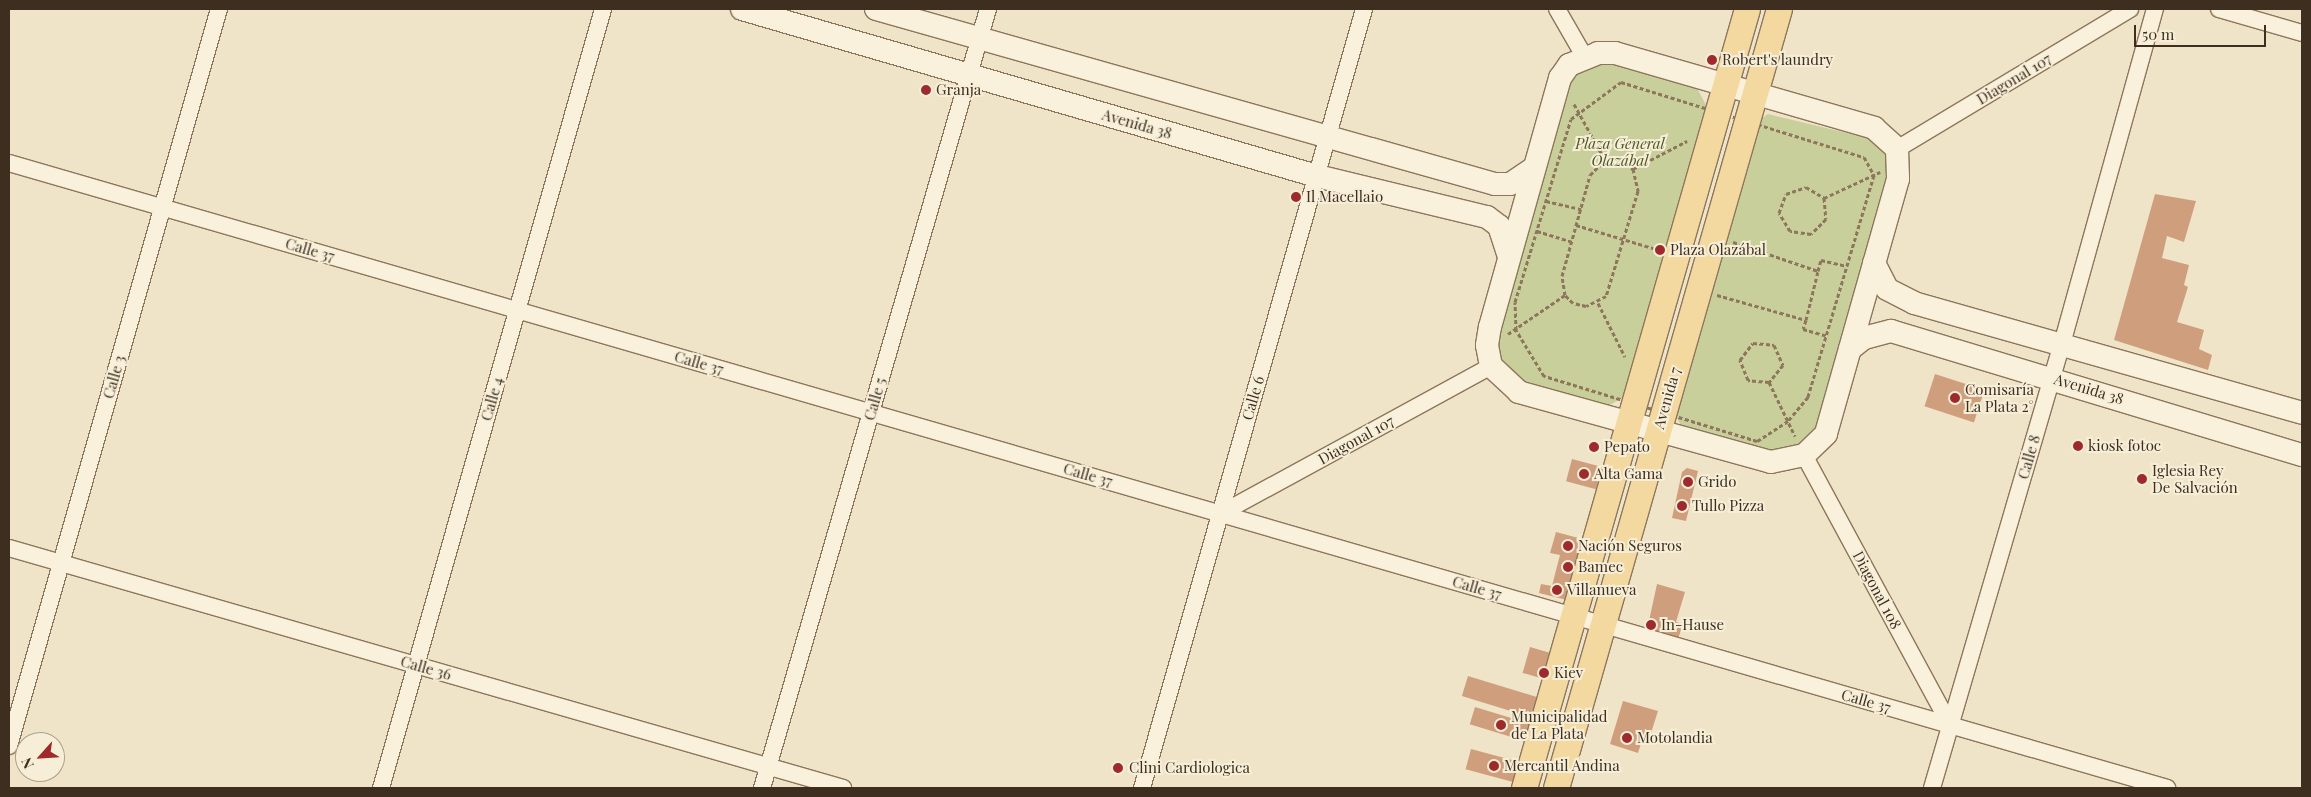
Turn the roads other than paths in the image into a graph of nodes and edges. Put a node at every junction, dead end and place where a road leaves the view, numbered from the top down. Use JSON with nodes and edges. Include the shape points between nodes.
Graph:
{"nodes":[{"id":1,"x":219,"y":9,"type":"edge"},
{"id":2,"x":603,"y":9,"type":"edge"},
{"id":3,"x":742,"y":9,"type":"edge"},
{"id":4,"x":876,"y":9,"type":"edge"},
{"id":5,"x":988,"y":9,"type":"edge"},
{"id":6,"x":1364,"y":9,"type":"edge"},
{"id":7,"x":1557,"y":9,"type":"edge"},
{"id":8,"x":1747,"y":9,"type":"edge"},
{"id":9,"x":1779,"y":9,"type":"edge"},
{"id":10,"x":2130,"y":9,"type":"edge"},
{"id":11,"x":2155,"y":9,"type":"edge"},
{"id":12,"x":2219,"y":9,"type":"edge"},
{"id":13,"x":2302,"y":33,"type":"edge"},
{"id":14,"x":979,"y":39,"type":"junction"},
{"id":15,"x":1584,"y":56,"type":"junction"},
{"id":16,"x":969,"y":75,"type":"junction"},
{"id":17,"x":1725,"y":85,"type":"junction"},
{"id":18,"x":1754,"y":93,"type":"junction"},
{"id":19,"x":1327,"y":140,"type":"junction"},
{"id":20,"x":1899,"y":157,"type":"junction"},
{"id":21,"x":9,"y":163,"type":"edge"},
{"id":22,"x":1534,"y":168,"type":"junction"},
{"id":23,"x":1317,"y":176,"type":"junction"},
{"id":24,"x":162,"y":207,"type":"junction"},
{"id":25,"x":1509,"y":257,"type":"junction"},
{"id":26,"x":1874,"y":264,"type":"junction"},
{"id":27,"x":518,"y":310,"type":"junction"},
{"id":28,"x":2062,"y":344,"type":"junction"},
{"id":29,"x":1850,"y":349,"type":"junction"},
{"id":30,"x":1489,"y":355,"type":"junction"},
{"id":31,"x":2052,"y":377,"type":"junction"},
{"id":32,"x":871,"y":413,"type":"junction"},
{"id":33,"x":2302,"y":413,"type":"edge"},
{"id":34,"x":1629,"y":423,"type":"junction"},
{"id":35,"x":1658,"y":430,"type":"junction"},
{"id":36,"x":1804,"y":455,"type":"junction"},
{"id":37,"x":2302,"y":455,"type":"edge"},
{"id":38,"x":1220,"y":514,"type":"junction"},
{"id":39,"x":9,"y":548,"type":"edge"},
{"id":40,"x":61,"y":563,"type":"junction"},
{"id":41,"x":1574,"y":616,"type":"junction"},
{"id":42,"x":1603,"y":625,"type":"junction"},
{"id":43,"x":416,"y":666,"type":"junction"},
{"id":44,"x":1950,"y":725,"type":"junction"},
{"id":45,"x":9,"y":746,"type":"edge"},
{"id":46,"x":768,"y":767,"type":"junction"},
{"id":47,"x":381,"y":788,"type":"edge"},
{"id":48,"x":762,"y":788,"type":"edge"},
{"id":49,"x":843,"y":788,"type":"edge"},
{"id":50,"x":1142,"y":788,"type":"edge"},
{"id":51,"x":1524,"y":788,"type":"edge"},
{"id":52,"x":1556,"y":788,"type":"edge"},
{"id":53,"x":1932,"y":788,"type":"edge"},
{"id":54,"x":2167,"y":788,"type":"edge"}],
"edges":[{"from":1,"to":24,"type":"street","name":"Calle 3"},
{"from":2,"to":27,"type":"street","name":"Calle 4"},
{"from":3,"to":16,"type":"main road","name":"Avenida 38"},
{"from":4,"to":14,"type":"main road"},
{"from":5,"to":14,"type":"street","name":"Calle 5"},
{"from":6,"to":19,"type":"street","name":"Calle 6"},
{"from":7,"to":15,"type":"street"},
{"from":8,"to":17,"type":"main road","name":"Avenida 7"},
{"from":9,"to":18,"type":"main road","name":"Avenida 7"},
{"from":10,"to":20,"type":"street","name":"Diagonal 107"},
{"from":11,"to":28,"type":"street","name":"Calle 8"},
{"from":12,"to":13,"type":"street"},
{"from":14,"to":16,"type":"street","name":"Calle 5"},
{"from":14,"to":19,"type":"main road"},
{"from":15,"to":17,"type":"main road","via":[[1615,53]]},
{"from":15,"to":22,"type":"main road","via":[[1569,65],[1560,78]]},
{"from":16,"to":23,"type":"main road","name":"Avenida 38"},
{"from":16,"to":32,"type":"street","name":"Calle 5"},
{"from":17,"to":18,"type":"main road"},
{"from":17,"to":34,"type":"main road","name":"Avenida 7"},
{"from":18,"to":20,"type":"main road","via":[[1874,128]]},
{"from":18,"to":35,"type":"main road","name":"Avenida 7"},
{"from":19,"to":22,"type":"main road","via":[[1495,184],[1510,184]]},
{"from":19,"to":23,"type":"street","name":"Calle 6"},
{"from":20,"to":26,"type":"main road"},
{"from":21,"to":24,"type":"street","name":"Calle 37"},
{"from":22,"to":25,"type":"main road"},
{"from":23,"to":25,"type":"main road","name":"Avenida 38","via":[[1487,217],[1499,226]]},
{"from":23,"to":38,"type":"street","name":"Calle 6"},
{"from":24,"to":27,"type":"street","name":"Calle 37"},
{"from":24,"to":40,"type":"street","name":"Calle 3"},
{"from":25,"to":30,"type":"main road"},
{"from":26,"to":28,"type":"main road","via":[[1879,278],[1898,297]]},
{"from":26,"to":29,"type":"main road"},
{"from":27,"to":32,"type":"street","name":"Calle 37"},
{"from":27,"to":43,"type":"street","name":"Calle 4"},
{"from":28,"to":31,"type":"street","name":"Calle 8"},
{"from":28,"to":33,"type":"main road"},
{"from":29,"to":31,"type":"main road","name":"Avenida 38","via":[[1877,332],[1891,331]]},
{"from":29,"to":36,"type":"main road","via":[[1826,434]]},
{"from":30,"to":34,"type":"main road","via":[[1519,392]]},
{"from":30,"to":38,"type":"street","name":"Diagonal 107"},
{"from":31,"to":37,"type":"main road","name":"Avenida 38"},
{"from":31,"to":44,"type":"street","name":"Calle 8"},
{"from":32,"to":38,"type":"street","name":"Calle 37"},
{"from":32,"to":46,"type":"street","name":"Calle 5"},
{"from":34,"to":35,"type":"main road"},
{"from":34,"to":41,"type":"main road","name":"Avenida 7"},
{"from":35,"to":36,"type":"main road","via":[[1771,462]]},
{"from":35,"to":42,"type":"main road","name":"Avenida 7"},
{"from":36,"to":44,"type":"street","name":"Diagonal 108"},
{"from":38,"to":41,"type":"street","name":"Calle 37"},
{"from":38,"to":50,"type":"street","name":"Calle 6"},
{"from":39,"to":40,"type":"street","name":"Calle 36"},
{"from":40,"to":43,"type":"street","name":"Calle 36"},
{"from":40,"to":45,"type":"street","name":"Calle 3"},
{"from":41,"to":42,"type":"street","name":"Calle 37"},
{"from":41,"to":51,"type":"main road","name":"Avenida 7"},
{"from":42,"to":44,"type":"street","name":"Calle 37"},
{"from":42,"to":52,"type":"main road","name":"Avenida 7"},
{"from":43,"to":46,"type":"street","name":"Calle 36"},
{"from":43,"to":47,"type":"street","name":"Calle 4"},
{"from":44,"to":53,"type":"street","name":"Calle 8"},
{"from":44,"to":54,"type":"street","name":"Calle 37"},
{"from":46,"to":48,"type":"street","name":"Calle 5"},
{"from":46,"to":49,"type":"street","name":"Calle 36"}]}
